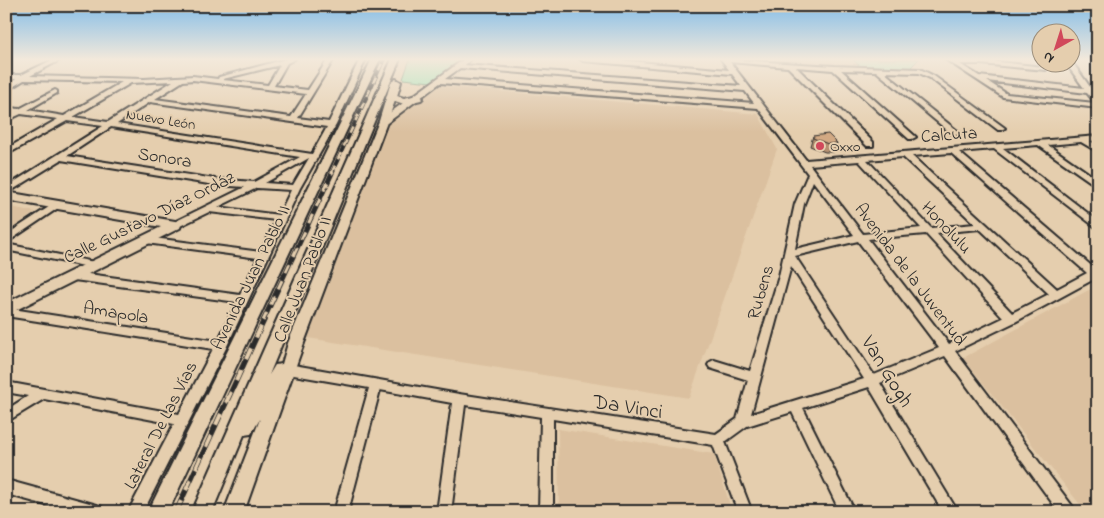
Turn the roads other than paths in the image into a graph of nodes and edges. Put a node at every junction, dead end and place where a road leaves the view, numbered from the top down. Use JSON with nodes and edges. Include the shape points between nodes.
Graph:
{"nodes":[{"id":1,"x":125,"y":83,"type":"edge"},
{"id":2,"x":175,"y":83,"type":"edge"},
{"id":3,"x":236,"y":83,"type":"edge"},
{"id":4,"x":272,"y":83,"type":"edge"},
{"id":5,"x":316,"y":83,"type":"edge"},
{"id":6,"x":352,"y":83,"type":"edge"},
{"id":7,"x":364,"y":83,"type":"edge"},
{"id":8,"x":386,"y":83,"type":"edge"},
{"id":9,"x":395,"y":83,"type":"edge"},
{"id":10,"x":437,"y":83,"type":"edge"},
{"id":11,"x":455,"y":83,"type":"edge"},
{"id":12,"x":665,"y":83,"type":"edge"},
{"id":13,"x":742,"y":83,"type":"edge"},
{"id":14,"x":808,"y":83,"type":"edge"},
{"id":15,"x":852,"y":83,"type":"edge"},
{"id":16,"x":894,"y":83,"type":"edge"},
{"id":17,"x":940,"y":83,"type":"edge"},
{"id":18,"x":985,"y":83,"type":"edge"},
{"id":19,"x":1025,"y":83,"type":"edge"},
{"id":20,"x":1083,"y":83,"type":"edge"},
{"id":21,"x":269,"y":88,"type":"junction"},
{"id":22,"x":747,"y":90,"type":"junction"},
{"id":23,"x":1089,"y":91,"type":"junction"},
{"id":24,"x":55,"y":92,"type":"dead end"},
{"id":25,"x":310,"y":92,"type":"junction"},
{"id":26,"x":390,"y":97,"type":"junction"},
{"id":27,"x":418,"y":98,"type":"junction"},
{"id":28,"x":149,"y":100,"type":"junction"},
{"id":29,"x":1098,"y":104,"type":"edge"},
{"id":30,"x":761,"y":106,"type":"junction"},
{"id":31,"x":6,"y":108,"type":"edge"},
{"id":32,"x":22,"y":111,"type":"junction"},
{"id":33,"x":67,"y":117,"type":"junction"},
{"id":34,"x":6,"y":119,"type":"edge"},
{"id":35,"x":292,"y":120,"type":"junction"},
{"id":36,"x":384,"y":121,"type":"junction"},
{"id":37,"x":112,"y":124,"type":"junction"},
{"id":38,"x":332,"y":125,"type":"junction"},
{"id":39,"x":1001,"y":128,"type":"dead end"},
{"id":40,"x":956,"y":133,"type":"dead end"},
{"id":41,"x":912,"y":137,"type":"dead end"},
{"id":42,"x":1098,"y":138,"type":"edge"},
{"id":43,"x":1082,"y":139,"type":"junction"},
{"id":44,"x":1040,"y":143,"type":"junction"},
{"id":45,"x":870,"y":144,"type":"dead end"},
{"id":46,"x":996,"y":147,"type":"junction"},
{"id":47,"x":952,"y":150,"type":"junction"},
{"id":48,"x":1098,"y":150,"type":"edge"},
{"id":49,"x":6,"y":153,"type":"edge"},
{"id":50,"x":905,"y":154,"type":"junction"},
{"id":51,"x":310,"y":156,"type":"junction"},
{"id":52,"x":60,"y":157,"type":"junction"},
{"id":53,"x":860,"y":157,"type":"junction"},
{"id":54,"x":804,"y":162,"type":"junction"},
{"id":55,"x":812,"y":174,"type":"junction"},
{"id":56,"x":1098,"y":184,"type":"edge"},
{"id":57,"x":254,"y":186,"type":"junction"},
{"id":58,"x":296,"y":188,"type":"junction"},
{"id":59,"x":6,"y":191,"type":"edge"},
{"id":60,"x":6,"y":196,"type":"edge"},
{"id":61,"x":58,"y":204,"type":"junction"},
{"id":62,"x":208,"y":209,"type":"junction"},
{"id":63,"x":281,"y":218,"type":"junction"},
{"id":64,"x":175,"y":225,"type":"junction"},
{"id":65,"x":982,"y":226,"type":"junction"},
{"id":66,"x":1098,"y":226,"type":"edge"},
{"id":67,"x":928,"y":231,"type":"junction"},
{"id":68,"x":860,"y":237,"type":"junction"},
{"id":69,"x":6,"y":240,"type":"edge"},
{"id":70,"x":146,"y":240,"type":"junction"},
{"id":71,"x":6,"y":247,"type":"edge"},
{"id":72,"x":789,"y":254,"type":"junction"},
{"id":73,"x":265,"y":256,"type":"junction"},
{"id":74,"x":94,"y":265,"type":"junction"},
{"id":75,"x":1096,"y":273,"type":"edge"},
{"id":76,"x":74,"y":276,"type":"junction"},
{"id":77,"x":1056,"y":294,"type":"junction"},
{"id":78,"x":243,"y":299,"type":"junction"},
{"id":79,"x":6,"y":311,"type":"edge"},
{"id":80,"x":1012,"y":319,"type":"junction"},
{"id":81,"x":296,"y":342,"type":"junction"},
{"id":82,"x":221,"y":346,"type":"junction"},
{"id":83,"x":947,"y":350,"type":"junction"},
{"id":84,"x":714,"y":365,"type":"dead end"},
{"id":85,"x":288,"y":369,"type":"junction"},
{"id":86,"x":753,"y":378,"type":"junction"},
{"id":87,"x":872,"y":381,"type":"junction"},
{"id":88,"x":376,"y":384,"type":"junction"},
{"id":89,"x":6,"y":387,"type":"edge"},
{"id":90,"x":40,"y":395,"type":"junction"},
{"id":91,"x":459,"y":399,"type":"junction"},
{"id":92,"x":795,"y":406,"type":"junction"},
{"id":93,"x":547,"y":413,"type":"junction"},
{"id":94,"x":6,"y":416,"type":"edge"},
{"id":95,"x":182,"y":420,"type":"junction"},
{"id":96,"x":743,"y":422,"type":"junction"},
{"id":97,"x":718,"y":440,"type":"junction"},
{"id":98,"x":224,"y":460,"type":"junction"},
{"id":99,"x":6,"y":487,"type":"edge"},
{"id":100,"x":97,"y":512,"type":"edge"},
{"id":101,"x":135,"y":512,"type":"edge"},
{"id":102,"x":158,"y":512,"type":"edge"},
{"id":103,"x":202,"y":512,"type":"edge"},
{"id":104,"x":234,"y":512,"type":"edge"},
{"id":105,"x":340,"y":512,"type":"edge"},
{"id":106,"x":444,"y":512,"type":"edge"},
{"id":107,"x":546,"y":512,"type":"edge"},
{"id":108,"x":745,"y":512,"type":"edge"},
{"id":109,"x":848,"y":512,"type":"edge"},
{"id":110,"x":951,"y":512,"type":"edge"},
{"id":111,"x":1068,"y":512,"type":"edge"}],
"edges":[{"from":1,"to":33,"type":"street"},
{"from":2,"to":28,"type":"street"},
{"from":3,"to":21,"type":"street"},
{"from":4,"to":21,"type":"street"},
{"from":5,"to":25,"type":"street"},
{"from":6,"to":38,"type":"street","name":"Lateral De Las Vías"},
{"from":7,"to":102,"type":"main road","name":"Avenida Juan Pablo II"},
{"from":8,"to":98,"type":"main road"},
{"from":9,"to":26,"type":"main road","name":"Calle Juan Pablo II"},
{"from":10,"to":27,"type":"street"},
{"from":11,"to":30,"type":"street"},
{"from":12,"to":22,"type":"street"},
{"from":13,"to":22,"type":"street","name":"Avenida de la Juventud"},
{"from":14,"to":45,"type":"street"},
{"from":15,"to":41,"type":"street"},
{"from":16,"to":40,"type":"street"},
{"from":17,"to":39,"type":"street"},
{"from":18,"to":29,"type":"street","via":[[1007,97]]},
{"from":19,"to":23,"type":"street"},
{"from":20,"to":23,"type":"street"},
{"from":21,"to":25,"type":"street"},
{"from":22,"to":30,"type":"street","name":"Avenida de la Juventud"},
{"from":23,"to":29,"type":"street"},
{"from":24,"to":32,"type":"street"},
{"from":25,"to":35,"type":"street"},
{"from":26,"to":27,"type":"main road","via":[[404,101]]},
{"from":26,"to":36,"type":"main road","name":"Calle Juan Pablo II"},
{"from":27,"to":36,"type":"street"},
{"from":28,"to":35,"type":"street"},
{"from":28,"to":37,"type":"street"},
{"from":30,"to":54,"type":"street","name":"Avenida de la Juventud"},
{"from":31,"to":32,"type":"street","name":"Nuevo León"},
{"from":32,"to":33,"type":"street","name":"Nuevo León"},
{"from":32,"to":34,"type":"street"},
{"from":33,"to":37,"type":"street","name":"Nuevo León"},
{"from":33,"to":49,"type":"street"},
{"from":35,"to":38,"type":"street"},
{"from":36,"to":81,"type":"main road","name":"Calle Juan Pablo II"},
{"from":37,"to":51,"type":"street","name":"Nuevo León"},
{"from":37,"to":52,"type":"street"},
{"from":38,"to":51,"type":"street","name":"Lateral De Las Vías"},
{"from":42,"to":43,"type":"street","name":"Calcuta"},
{"from":43,"to":44,"type":"street","name":"Calcuta"},
{"from":43,"to":48,"type":"street"},
{"from":44,"to":46,"type":"street","name":"Calcuta"},
{"from":44,"to":56,"type":"street"},
{"from":46,"to":47,"type":"street","name":"Calcuta"},
{"from":46,"to":66,"type":"street"},
{"from":47,"to":50,"type":"street","name":"Calcuta"},
{"from":47,"to":75,"type":"street"},
{"from":50,"to":53,"type":"street","name":"Calcuta"},
{"from":50,"to":65,"type":"street"},
{"from":51,"to":57,"type":"street","name":"Calle Gustavo Díaz Ordáz"},
{"from":51,"to":58,"type":"street","name":"Lateral De Las Vías"},
{"from":52,"to":57,"type":"street","name":"Sonora"},
{"from":52,"to":59,"type":"street"},
{"from":53,"to":54,"type":"street","name":"Calcuta"},
{"from":53,"to":67,"type":"street","name":"Honolulu"},
{"from":54,"to":55,"type":"street","name":"Avenida de la Juventud"},
{"from":55,"to":68,"type":"street","name":"Avenida de la Juventud"},
{"from":55,"to":72,"type":"street","name":"Rubens","via":[[800,199]]},
{"from":57,"to":58,"type":"street","name":"Sonora"},
{"from":57,"to":62,"type":"street","name":"Calle Gustavo Díaz Ordáz"},
{"from":58,"to":63,"type":"street","name":"Lateral De Las Vías"},
{"from":60,"to":61,"type":"main road"},
{"from":61,"to":64,"type":"main road"},
{"from":61,"to":69,"type":"street"},
{"from":62,"to":63,"type":"street"},
{"from":62,"to":64,"type":"street","name":"Calle Gustavo Díaz Ordáz"},
{"from":63,"to":73,"type":"street","name":"Lateral De Las Vías"},
{"from":64,"to":70,"type":"main road","name":"Calle Gustavo Díaz Ordáz"},
{"from":65,"to":67,"type":"street"},
{"from":65,"to":77,"type":"street"},
{"from":67,"to":68,"type":"street"},
{"from":67,"to":80,"type":"street","name":"Honolulu"},
{"from":68,"to":72,"type":"street"},
{"from":68,"to":83,"type":"street","name":"Avenida de la Juventud"},
{"from":70,"to":73,"type":"street"},
{"from":70,"to":74,"type":"main road","name":"Calle Gustavo Díaz Ordáz"},
{"from":71,"to":74,"type":"street"},
{"from":72,"to":86,"type":"street","name":"Rubens"},
{"from":72,"to":87,"type":"street","name":"Van Gogh"},
{"from":73,"to":78,"type":"street","name":"Lateral De Las Vías"},
{"from":74,"to":76,"type":"main road","name":"Calle Gustavo Díaz Ordáz"},
{"from":75,"to":77,"type":"street"},
{"from":76,"to":78,"type":"street"},
{"from":76,"to":79,"type":"main road","name":"Calle Gustavo Díaz Ordáz"},
{"from":77,"to":80,"type":"street"},
{"from":78,"to":82,"type":"street","name":"Lateral De Las Vías"},
{"from":79,"to":82,"type":"street","name":"Amapola"},
{"from":80,"to":83,"type":"street"},
{"from":81,"to":85,"type":"main road","name":"Calle Juan Pablo II"},
{"from":81,"to":98,"type":"main road"},
{"from":82,"to":95,"type":"street","name":"Lateral De Las Vías"},
{"from":83,"to":87,"type":"street"},
{"from":83,"to":111,"type":"street","name":"Avenida de la Juventud"},
{"from":84,"to":86,"type":"street"},
{"from":85,"to":88,"type":"street","name":"Da Vinci"},
{"from":85,"to":104,"type":"main road","name":"Calle Juan Pablo II"},
{"from":86,"to":96,"type":"street","name":"Rubens"},
{"from":87,"to":92,"type":"street"},
{"from":87,"to":110,"type":"street","name":"Van Gogh"},
{"from":88,"to":91,"type":"street","name":"Da Vinci"},
{"from":88,"to":105,"type":"street"},
{"from":89,"to":90,"type":"street"},
{"from":90,"to":94,"type":"street"},
{"from":90,"to":95,"type":"street"},
{"from":91,"to":93,"type":"street","name":"Da Vinci"},
{"from":91,"to":106,"type":"street"},
{"from":92,"to":96,"type":"street"},
{"from":92,"to":109,"type":"street"},
{"from":93,"to":97,"type":"street","name":"Da Vinci"},
{"from":93,"to":107,"type":"street"},
{"from":95,"to":101,"type":"street","name":"Lateral De Las Vías"},
{"from":96,"to":97,"type":"street"},
{"from":97,"to":108,"type":"street"},
{"from":98,"to":103,"type":"main road"},
{"from":99,"to":100,"type":"street"}]}
